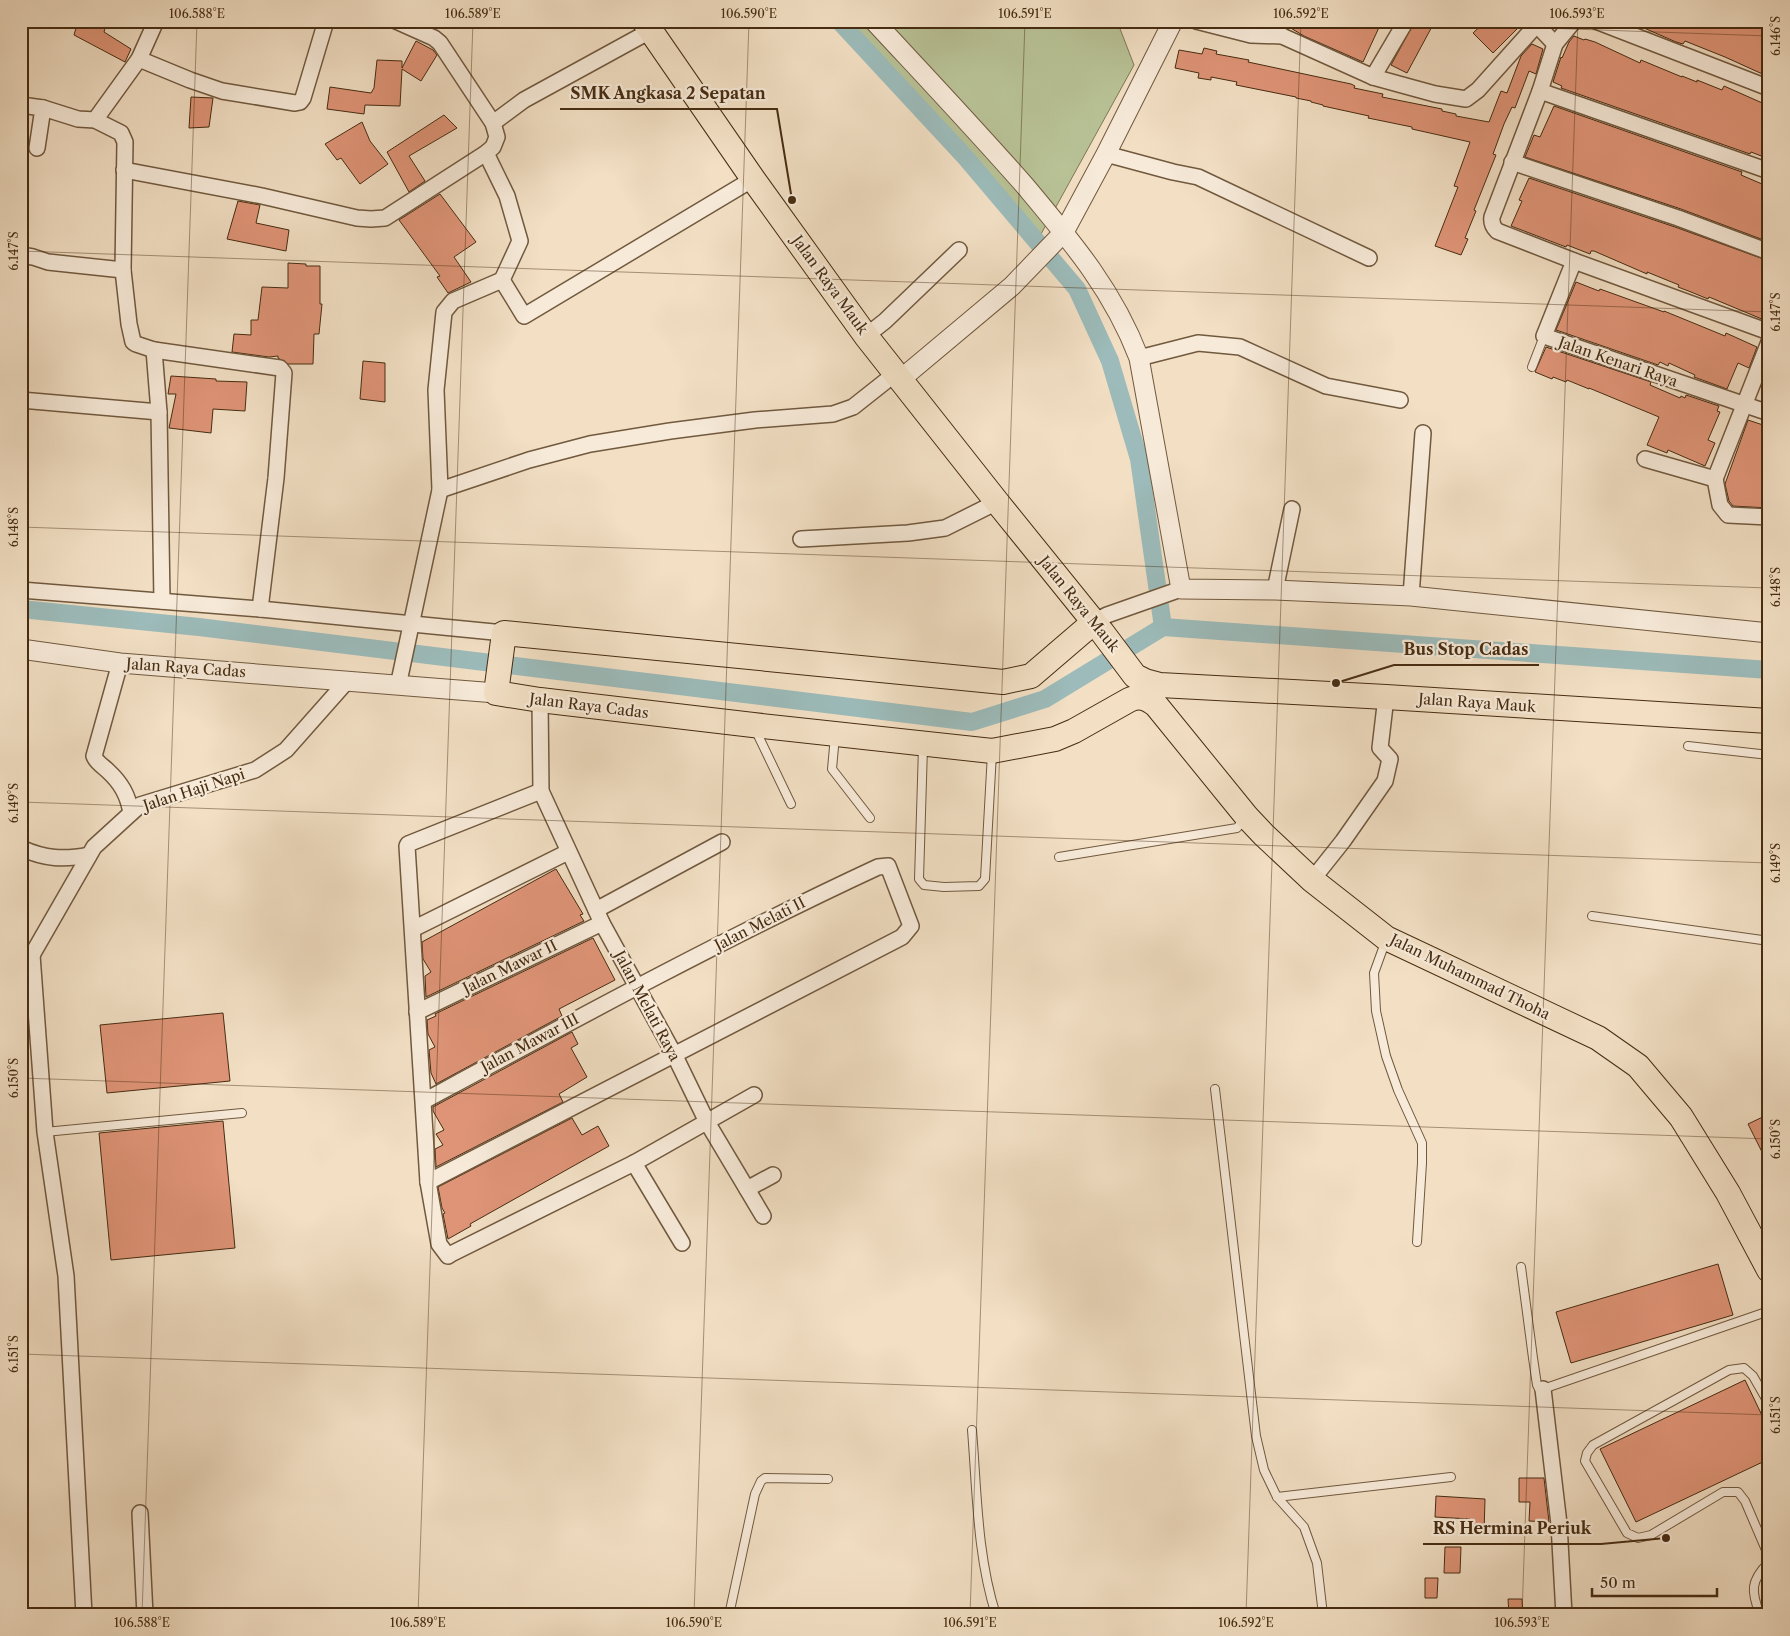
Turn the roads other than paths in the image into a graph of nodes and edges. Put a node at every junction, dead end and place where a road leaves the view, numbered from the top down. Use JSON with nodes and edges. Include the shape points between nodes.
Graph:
{"nodes":[{"id":1,"x":156,"y":21,"type":"edge"},
{"id":2,"x":326,"y":21,"type":"edge"},
{"id":3,"x":396,"y":21,"type":"edge"},
{"id":4,"x":874,"y":21,"type":"edge"},
{"id":5,"x":1173,"y":21,"type":"edge"},
{"id":6,"x":1196,"y":21,"type":"edge"},
{"id":7,"x":1264,"y":21,"type":"edge"},
{"id":8,"x":1406,"y":21,"type":"edge"},
{"id":9,"x":1574,"y":21,"type":"edge"},
{"id":10,"x":1596,"y":21,"type":"edge"},
{"id":11,"x":1538,"y":23,"type":"edge"},
{"id":12,"x":647,"y":26,"type":"edge"},
{"id":13,"x":1282,"y":36,"type":"junction"},
{"id":14,"x":1555,"y":44,"type":"junction"},
{"id":15,"x":138,"y":59,"type":"junction"},
{"id":16,"x":1373,"y":76,"type":"junction"},
{"id":17,"x":1769,"y":88,"type":"edge"},
{"id":18,"x":1540,"y":91,"type":"junction"},
{"id":19,"x":21,"y":105,"type":"edge"},
{"id":20,"x":43,"y":108,"type":"junction"},
{"id":21,"x":95,"y":120,"type":"junction"},
{"id":22,"x":493,"y":123,"type":"junction"},
{"id":23,"x":37,"y":148,"type":"dead end"},
{"id":24,"x":486,"y":153,"type":"junction"},
{"id":25,"x":1106,"y":154,"type":"junction"},
{"id":26,"x":1512,"y":162,"type":"junction"},
{"id":27,"x":124,"y":170,"type":"junction"},
{"id":28,"x":1769,"y":171,"type":"edge"},
{"id":29,"x":753,"y":179,"type":"junction"},
{"id":30,"x":1059,"y":238,"type":"junction"},
{"id":31,"x":960,"y":250,"type":"dead end"},
{"id":32,"x":1769,"y":252,"type":"edge"},
{"id":33,"x":21,"y":256,"type":"edge"},
{"id":34,"x":1369,"y":258,"type":"dead end"},
{"id":35,"x":1574,"y":261,"type":"junction"},
{"id":36,"x":124,"y":270,"type":"junction"},
{"id":37,"x":502,"y":280,"type":"junction"},
{"id":38,"x":1769,"y":332,"type":"edge"},
{"id":39,"x":866,"y":336,"type":"junction"},
{"id":40,"x":1544,"y":336,"type":"junction"},
{"id":41,"x":1769,"y":342,"type":"edge"},
{"id":42,"x":154,"y":350,"type":"junction"},
{"id":43,"x":1139,"y":358,"type":"junction"},
{"id":44,"x":1532,"y":367,"type":"dead end"},
{"id":45,"x":898,"y":376,"type":"junction"},
{"id":46,"x":21,"y":400,"type":"edge"},
{"id":47,"x":1400,"y":400,"type":"dead end"},
{"id":48,"x":1743,"y":405,"type":"junction"},
{"id":49,"x":159,"y":412,"type":"junction"},
{"id":50,"x":1769,"y":413,"type":"edge"},
{"id":51,"x":1424,"y":433,"type":"dead end"},
{"id":52,"x":1645,"y":459,"type":"dead end"},
{"id":53,"x":1715,"y":479,"type":"junction"},
{"id":54,"x":440,"y":490,"type":"junction"},
{"id":55,"x":996,"y":502,"type":"junction"},
{"id":56,"x":1292,"y":509,"type":"dead end"},
{"id":57,"x":1769,"y":517,"type":"edge"},
{"id":58,"x":801,"y":539,"type":"dead end"},
{"id":59,"x":21,"y":590,"type":"edge"},
{"id":60,"x":1275,"y":590,"type":"junction"},
{"id":61,"x":1174,"y":592,"type":"junction"},
{"id":62,"x":1411,"y":596,"type":"junction"},
{"id":63,"x":162,"y":601,"type":"junction"},
{"id":64,"x":260,"y":609,"type":"junction"},
{"id":65,"x":1101,"y":623,"type":"junction"},
{"id":66,"x":411,"y":628,"type":"junction"},
{"id":67,"x":1769,"y":633,"type":"edge"},
{"id":68,"x":504,"y":638,"type":"junction"},
{"id":69,"x":21,"y":649,"type":"edge"},
{"id":70,"x":120,"y":663,"type":"junction"},
{"id":71,"x":348,"y":680,"type":"junction"},
{"id":72,"x":398,"y":686,"type":"junction"},
{"id":73,"x":497,"y":687,"type":"junction"},
{"id":74,"x":1386,"y":697,"type":"junction"},
{"id":75,"x":1146,"y":698,"type":"joint"},
{"id":76,"x":540,"y":700,"type":"junction"},
{"id":77,"x":1769,"y":721,"type":"edge"},
{"id":78,"x":753,"y":725,"type":"junction"},
{"id":79,"x":835,"y":734,"type":"junction"},
{"id":80,"x":923,"y":744,"type":"junction"},
{"id":81,"x":1688,"y":746,"type":"dead end"},
{"id":82,"x":992,"y":750,"type":"junction"},
{"id":83,"x":1769,"y":756,"type":"edge"},
{"id":84,"x":541,"y":790,"type":"junction"},
{"id":85,"x":791,"y":804,"type":"dead end"},
{"id":86,"x":131,"y":813,"type":"junction"},
{"id":87,"x":1247,"y":817,"type":"junction"},
{"id":88,"x":870,"y":818,"type":"dead end"},
{"id":89,"x":722,"y":842,"type":"dead end"},
{"id":90,"x":21,"y":848,"type":"edge"},
{"id":91,"x":568,"y":852,"type":"junction"},
{"id":92,"x":89,"y":855,"type":"junction"},
{"id":93,"x":1059,"y":857,"type":"dead end"},
{"id":94,"x":1312,"y":880,"type":"junction"},
{"id":95,"x":599,"y":916,"type":"junction"},
{"id":96,"x":1592,"y":916,"type":"dead end"},
{"id":97,"x":413,"y":929,"type":"junction"},
{"id":98,"x":1386,"y":938,"type":"junction"},
{"id":99,"x":1769,"y":941,"type":"edge"},
{"id":100,"x":27,"y":958,"type":"edge"},
{"id":101,"x":636,"y":986,"type":"junction"},
{"id":102,"x":418,"y":1012,"type":"junction"},
{"id":103,"x":674,"y":1054,"type":"junction"},
{"id":104,"x":1215,"y":1089,"type":"dead end"},
{"id":105,"x":754,"y":1095,"type":"dead end"},
{"id":106,"x":424,"y":1101,"type":"junction"},
{"id":107,"x":242,"y":1113,"type":"dead end"},
{"id":108,"x":707,"y":1122,"type":"junction"},
{"id":109,"x":45,"y":1132,"type":"junction"},
{"id":110,"x":634,"y":1162,"type":"junction"},
{"id":111,"x":773,"y":1175,"type":"dead end"},
{"id":112,"x":428,"y":1182,"type":"junction"},
{"id":113,"x":747,"y":1188,"type":"junction"},
{"id":114,"x":763,"y":1216,"type":"dead end"},
{"id":115,"x":682,"y":1242,"type":"dead end"},
{"id":116,"x":1417,"y":1242,"type":"dead end"},
{"id":117,"x":1521,"y":1267,"type":"dead end"},
{"id":118,"x":1769,"y":1270,"type":"edge"},
{"id":119,"x":1769,"y":1311,"type":"edge"},
{"id":120,"x":1543,"y":1389,"type":"junction"},
{"id":121,"x":1769,"y":1404,"type":"edge"},
{"id":122,"x":972,"y":1430,"type":"dead end"},
{"id":123,"x":1451,"y":1477,"type":"dead end"},
{"id":124,"x":828,"y":1479,"type":"dead end"},
{"id":125,"x":1277,"y":1497,"type":"junction"},
{"id":126,"x":140,"y":1514,"type":"dead end"},
{"id":127,"x":1769,"y":1557,"type":"edge"},
{"id":128,"x":1769,"y":1562,"type":"edge"},
{"id":129,"x":84,"y":1615,"type":"edge"},
{"id":130,"x":145,"y":1615,"type":"edge"},
{"id":131,"x":729,"y":1615,"type":"edge"},
{"id":132,"x":996,"y":1615,"type":"edge"},
{"id":133,"x":1323,"y":1615,"type":"edge"},
{"id":134,"x":1564,"y":1615,"type":"edge"},
{"id":135,"x":1760,"y":1615,"type":"edge"}],
"edges":[{"from":1,"to":15,"type":"street"},
{"from":2,"to":15,"type":"street","via":[[300,102],[222,91]]},
{"from":3,"to":22,"type":"street","via":[[440,42]]},
{"from":4,"to":30,"type":"street","via":[[1005,164]]},
{"from":5,"to":25,"type":"street"},
{"from":6,"to":13,"type":"street","via":[[1251,35]]},
{"from":7,"to":13,"type":"street"},
{"from":8,"to":16,"type":"street"},
{"from":9,"to":14,"type":"street"},
{"from":10,"to":17,"type":"street"},
{"from":11,"to":14,"type":"street"},
{"from":11,"to":16,"type":"street","via":[[1478,90],[1466,98],[1434,94]]},
{"from":12,"to":22,"type":"street","via":[[524,100]]},
{"from":12,"to":29,"type":"main road","name":"Jalan Raya Mauk"},
{"from":13,"to":16,"type":"street"},
{"from":14,"to":18,"type":"street"},
{"from":15,"to":21,"type":"street"},
{"from":18,"to":26,"type":"street"},
{"from":18,"to":28,"type":"street"},
{"from":19,"to":20,"type":"street"},
{"from":20,"to":21,"type":"street","via":[[78,119]]},
{"from":20,"to":23,"type":"street"},
{"from":21,"to":27,"type":"street","via":[[123,137]]},
{"from":22,"to":24,"type":"street","via":[[498,137]]},
{"from":24,"to":27,"type":"street","via":[[385,218],[371,219]]},
{"from":24,"to":37,"type":"street","via":[[507,196],[520,241]]},
{"from":25,"to":30,"type":"street"},
{"from":25,"to":34,"type":"street","via":[[1198,177]]},
{"from":26,"to":32,"type":"street"},
{"from":26,"to":35,"type":"street","via":[[1492,217],[1494,228]]},
{"from":27,"to":36,"type":"street"},
{"from":29,"to":37,"type":"street","via":[[524,316]]},
{"from":29,"to":39,"type":"main road","name":"Jalan Raya Mauk"},
{"from":30,"to":43,"type":"street","via":[[1087,263],[1114,304]]},
{"from":30,"to":45,"type":"street","via":[[1012,286]]},
{"from":31,"to":39,"type":"street"},
{"from":33,"to":36,"type":"street"},
{"from":35,"to":38,"type":"street"},
{"from":35,"to":40,"type":"street","name":"Jalan Kenari Raya"},
{"from":36,"to":42,"type":"street","via":[[132,338],[136,344]]},
{"from":37,"to":54,"type":"street","via":[[452,301],[444,312],[436,390]]},
{"from":39,"to":45,"type":"main road","name":"Jalan Raya Mauk"},
{"from":40,"to":44,"type":"lane"},
{"from":40,"to":48,"type":"street","name":"Jalan Kenari Raya"},
{"from":41,"to":48,"type":"street"},
{"from":42,"to":49,"type":"street"},
{"from":42,"to":64,"type":"street","via":[[280,368],[284,372],[276,478]]},
{"from":43,"to":47,"type":"street","via":[[1198,344],[1240,347],[1326,386]]},
{"from":43,"to":61,"type":"street"},
{"from":45,"to":54,"type":"street","via":[[853,407],[833,414],[754,420],[590,444],[529,460]]},
{"from":45,"to":55,"type":"main road","name":"Jalan Raya Mauk"},
{"from":46,"to":49,"type":"street"},
{"from":48,"to":50,"type":"street","name":"Jalan Kenari Raya"},
{"from":48,"to":53,"type":"street"},
{"from":49,"to":63,"type":"street"},
{"from":51,"to":62,"type":"street"},
{"from":52,"to":53,"type":"street"},
{"from":53,"to":57,"type":"street","via":[[1720,505],[1728,514]]},
{"from":54,"to":66,"type":"street"},
{"from":55,"to":58,"type":"street","via":[[945,528]]},
{"from":55,"to":65,"type":"main road","name":"Jalan Raya Mauk"},
{"from":56,"to":60,"type":"street"},
{"from":59,"to":63,"type":"street"},
{"from":60,"to":61,"type":"street"},
{"from":60,"to":62,"type":"street"},
{"from":61,"to":65,"type":"street"},
{"from":62,"to":67,"type":"street"},
{"from":63,"to":64,"type":"street"},
{"from":64,"to":66,"type":"street"},
{"from":65,"to":68,"type":"main road","via":[[1031,676],[1003,682]]},
{"from":65,"to":74,"type":"main road","name":"Jalan Raya Mauk","via":[[1135,676],[1160,685]]},
{"from":66,"to":68,"type":"street"},
{"from":66,"to":72,"type":"street"},
{"from":68,"to":73,"type":"main road"},
{"from":69,"to":70,"type":"street","name":"Jalan Raya Cadas"},
{"from":70,"to":71,"type":"street","name":"Jalan Raya Cadas"},
{"from":70,"to":86,"type":"street","via":[[94,756],[126,792]]},
{"from":71,"to":72,"type":"street","name":"Jalan Raya Cadas"},
{"from":71,"to":86,"type":"street","name":"Jalan Haji Napi","via":[[286,750],[255,770],[140,805]]},
{"from":72,"to":73,"type":"street","name":"Jalan Raya Cadas"},
{"from":73,"to":76,"type":"main road","name":"Jalan Raya Cadas"},
{"from":74,"to":77,"type":"main road","name":"Jalan Raya Mauk"},
{"from":74,"to":94,"type":"street","via":[[1380,748],[1390,759],[1385,781]]},
{"from":75,"to":82,"type":"main road","name":"Jalan Raya Cadas","via":[[1135,697],[1055,739]]},
{"from":75,"to":87,"type":"main road","name":"Jalan Muhammad Thoha","via":[[1156,705]]},
{"from":76,"to":78,"type":"main road","name":"Jalan Raya Cadas"},
{"from":76,"to":84,"type":"street"},
{"from":78,"to":79,"type":"main road","name":"Jalan Raya Cadas"},
{"from":78,"to":85,"type":"lane"},
{"from":79,"to":80,"type":"main road","name":"Jalan Raya Cadas"},
{"from":79,"to":88,"type":"lane","via":[[832,770]]},
{"from":80,"to":82,"type":"main road","name":"Jalan Raya Cadas"},
{"from":80,"to":82,"type":"lane","via":[[919,879],[924,885],[944,887],[979,886],[985,879]]},
{"from":81,"to":83,"type":"lane"},
{"from":84,"to":91,"type":"street","name":"Jalan Melati Raya"},
{"from":84,"to":97,"type":"street","via":[[408,844]]},
{"from":86,"to":92,"type":"street","name":"Jalan Haji Napi"},
{"from":87,"to":93,"type":"lane","via":[[1237,828]]},
{"from":87,"to":94,"type":"main road","name":"Jalan Muhammad Thoha"},
{"from":89,"to":95,"type":"street","name":"Jalan Mawar II"},
{"from":90,"to":92,"type":"street","via":[[36,855],[66,859]]},
{"from":91,"to":95,"type":"street","name":"Jalan Melati Raya"},
{"from":91,"to":97,"type":"street"},
{"from":92,"to":100,"type":"street","name":"Jalan Haji Napi"},
{"from":94,"to":98,"type":"main road","name":"Jalan Muhammad Thoha"},
{"from":95,"to":101,"type":"street","name":"Jalan Melati Raya"},
{"from":95,"to":102,"type":"street","name":"Jalan Mawar II"},
{"from":96,"to":99,"type":"lane"},
{"from":97,"to":102,"type":"street"},
{"from":98,"to":116,"type":"lane","via":[[1374,973],[1376,1011],[1386,1056],[1422,1143]]},
{"from":98,"to":118,"type":"main road","name":"Jalan Muhammad Thoha","via":[[1598,1038],[1638,1066],[1682,1117]]},
{"from":100,"to":109,"type":"street"},
{"from":101,"to":103,"type":"street","name":"Jalan Melati Raya"},
{"from":101,"to":103,"type":"street","name":"Jalan Melati II","via":[[803,902],[878,867],[888,866],[911,926],[902,937]]},
{"from":101,"to":106,"type":"street","name":"Jalan Mawar III"},
{"from":102,"to":106,"type":"street"},
{"from":103,"to":108,"type":"street","name":"Jalan Melati Raya"},
{"from":103,"to":112,"type":"street"},
{"from":104,"to":125,"type":"lane","via":[[1256,1436],[1264,1470]]},
{"from":105,"to":108,"type":"street"},
{"from":106,"to":112,"type":"street"},
{"from":107,"to":109,"type":"lane"},
{"from":108,"to":110,"type":"street"},
{"from":108,"to":113,"type":"street","name":"Jalan Melati Raya"},
{"from":109,"to":129,"type":"street","via":[[66,1276]]},
{"from":110,"to":112,"type":"street","via":[[448,1256],[440,1244]]},
{"from":110,"to":115,"type":"street"},
{"from":111,"to":113,"type":"street"},
{"from":113,"to":114,"type":"street","name":"Jalan Melati Raya"},
{"from":117,"to":120,"type":"lane","via":[[1537,1385]]},
{"from":119,"to":120,"type":"lane"},
{"from":120,"to":134,"type":"street","via":[[1559,1524]]},
{"from":121,"to":127,"type":"lane","via":[[1753,1376],[1744,1368],[1729,1370],[1593,1444],[1585,1461],[1627,1533],[1638,1538],[1651,1535],[1723,1492],[1738,1492]]},
{"from":122,"to":132,"type":"lane","via":[[980,1534]]},
{"from":123,"to":125,"type":"lane"},
{"from":124,"to":131,"type":"lane","via":[[765,1478],[761,1481],[755,1494]]},
{"from":125,"to":133,"type":"lane","via":[[1304,1526],[1317,1563]]},
{"from":126,"to":130,"type":"street"},
{"from":128,"to":135,"type":"lane","via":[[1754,1583],[1753,1597]]}]}
